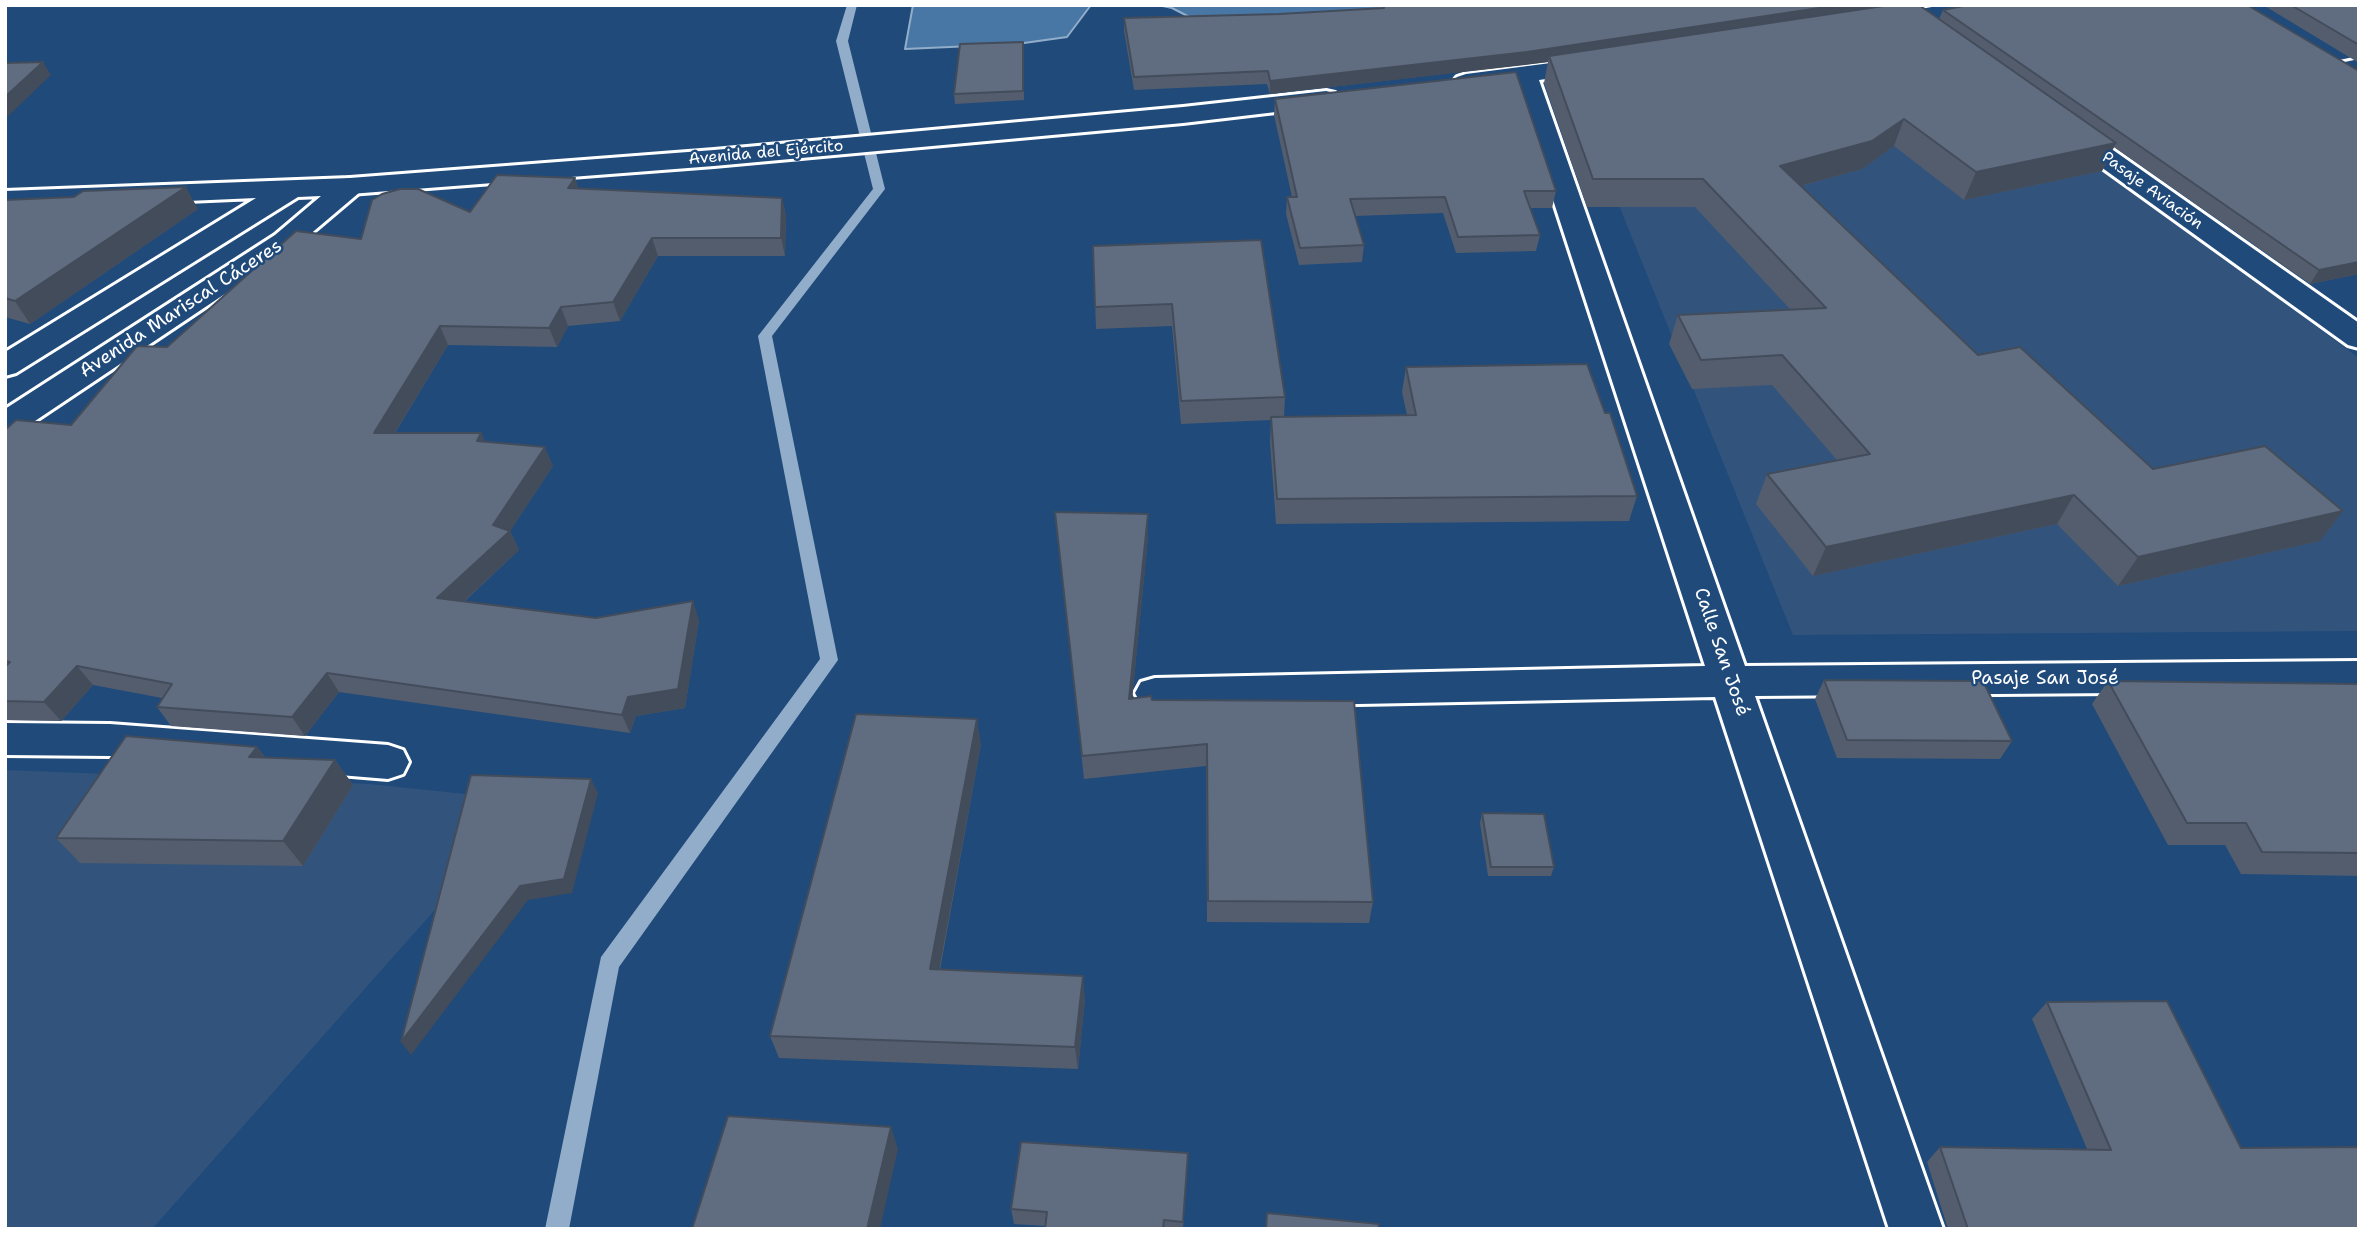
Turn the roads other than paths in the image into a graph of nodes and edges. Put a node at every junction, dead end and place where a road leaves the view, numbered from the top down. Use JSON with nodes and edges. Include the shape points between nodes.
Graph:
{"nodes":[{"id":1,"x":1986,"y":5,"type":"edge"},
{"id":2,"x":1911,"y":19,"type":"junction"},
{"id":3,"x":1856,"y":27,"type":"edge"},
{"id":4,"x":1945,"y":43,"type":"edge"},
{"id":5,"x":2321,"y":55,"type":"edge"},
{"id":6,"x":1622,"y":61,"type":"edge"},
{"id":7,"x":2354,"y":71,"type":"edge"},
{"id":8,"x":1525,"y":76,"type":"junction"},
{"id":9,"x":1443,"y":85,"type":"edge"},
{"id":10,"x":1347,"y":96,"type":"edge"},
{"id":11,"x":2045,"y":114,"type":"edge"},
{"id":12,"x":350,"y":186,"type":"junction"},
{"id":13,"x":293,"y":188,"type":"junction"},
{"id":14,"x":5,"y":200,"type":"edge"},
{"id":15,"x":2359,"y":338,"type":"edge"},
{"id":16,"x":5,"y":366,"type":"edge"},
{"id":17,"x":5,"y":425,"type":"edge"},
{"id":18,"x":2359,"y":676,"type":"edge"},
{"id":19,"x":1731,"y":681,"type":"junction"},
{"id":20,"x":1155,"y":693,"type":"dead end"},
{"id":21,"x":5,"y":739,"type":"edge"},
{"id":22,"x":388,"y":762,"type":"dead end"},
{"id":23,"x":1916,"y":1229,"type":"edge"}],
"edges":[{"from":1,"to":2,"type":"street"},
{"from":2,"to":3,"type":"street"},
{"from":2,"to":4,"type":"street"},
{"from":5,"to":7,"type":"street"},
{"from":6,"to":8,"type":"street"},
{"from":8,"to":9,"type":"street"},
{"from":8,"to":19,"type":"street","name":"Calle San José"},
{"from":10,"to":12,"type":"street","name":"Avenida del Ejército","via":[[714,158]]},
{"from":11,"to":15,"type":"street","name":"Pasaje Aviación"},
{"from":12,"to":13,"type":"street","name":"Avenida del Ejército"},
{"from":12,"to":17,"type":"street","name":"Avenida Mariscal Cáceres","via":[[285,241]]},
{"from":13,"to":14,"type":"street","name":"Avenida del Ejército"},
{"from":13,"to":16,"type":"street"},
{"from":18,"to":19,"type":"street","name":"Pasaje San José"},
{"from":19,"to":20,"type":"street","name":"Pasaje San José"},
{"from":19,"to":23,"type":"street","name":"Calle San José"},
{"from":21,"to":22,"type":"street","via":[[110,740]]}]}
